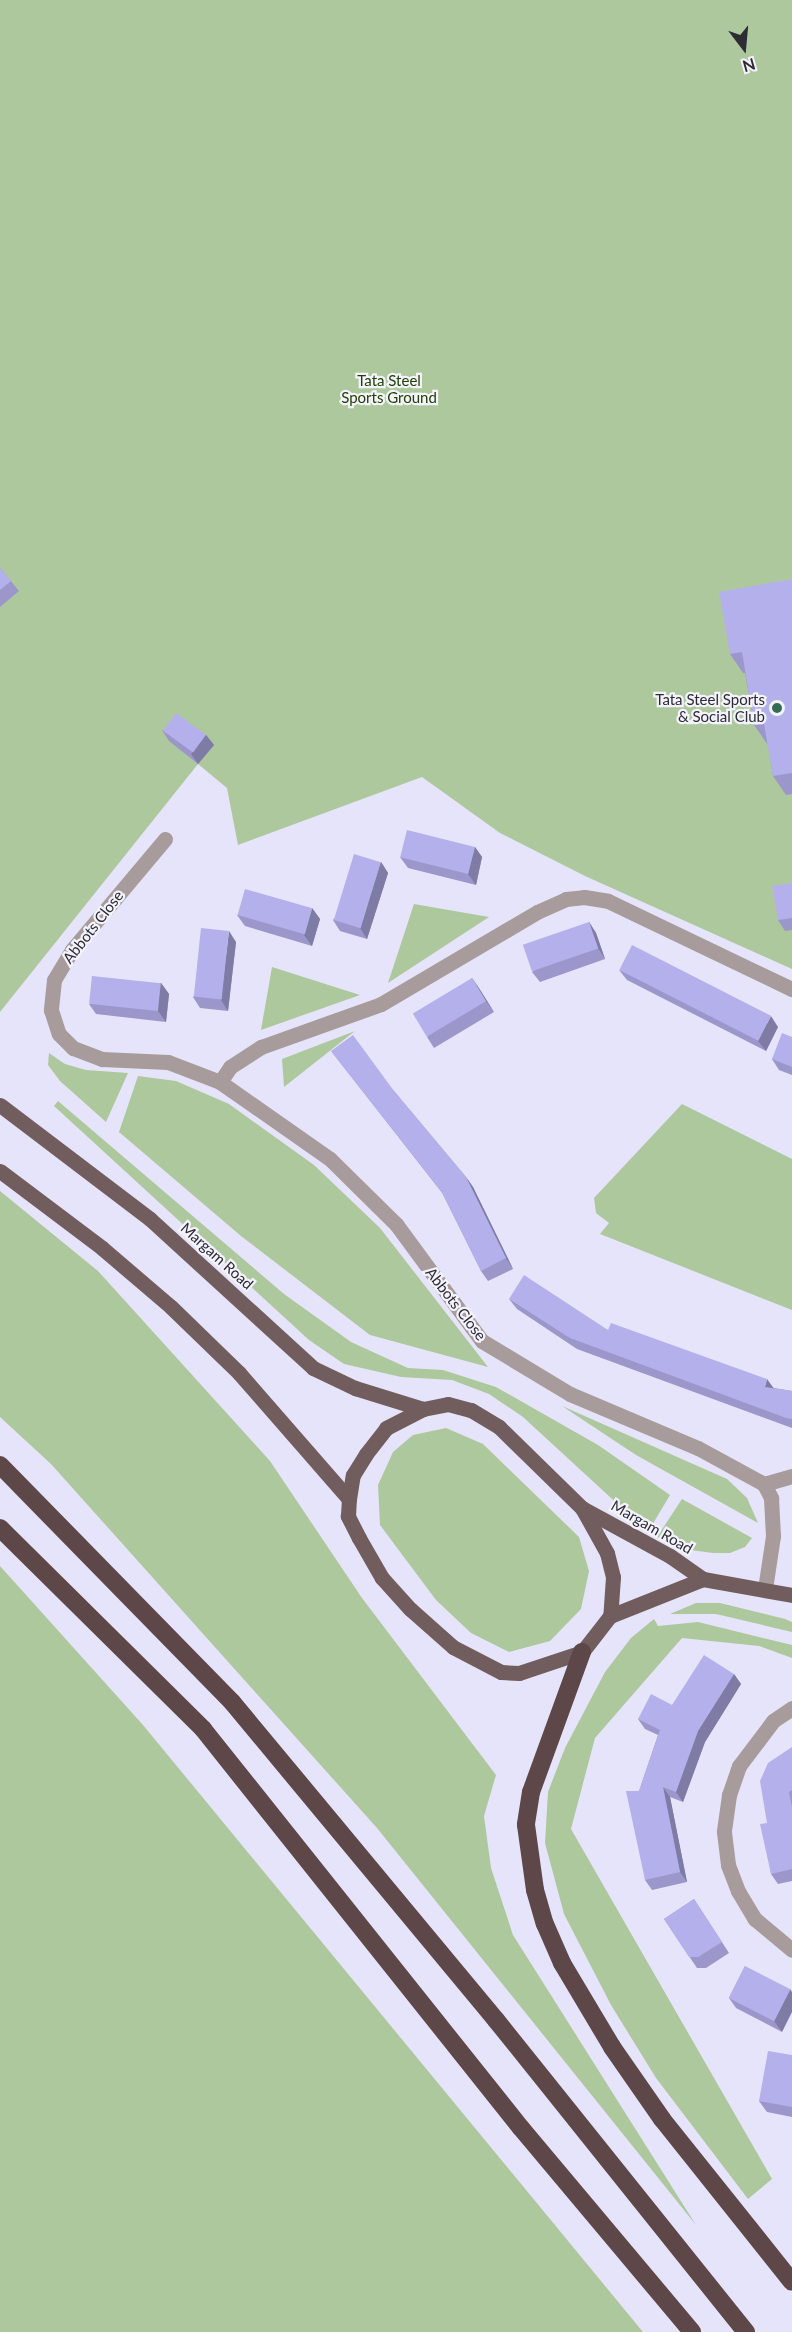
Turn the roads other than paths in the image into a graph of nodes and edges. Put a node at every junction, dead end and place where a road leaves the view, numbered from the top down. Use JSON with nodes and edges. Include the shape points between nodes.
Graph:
{"nodes":[{"id":1,"x":165,"y":839,"type":"dead end"},
{"id":2,"x":792,"y":988,"type":"edge"},
{"id":3,"x":220,"y":1082,"type":"junction"},
{"id":4,"x":0,"y":1105,"type":"edge"},
{"id":5,"x":0,"y":1171,"type":"edge"},
{"id":6,"x":423,"y":1409,"type":"junction"},
{"id":7,"x":0,"y":1465,"type":"edge"},
{"id":8,"x":792,"y":1476,"type":"edge"},
{"id":9,"x":764,"y":1484,"type":"junction"},
{"id":10,"x":349,"y":1499,"type":"junction"},
{"id":11,"x":582,"y":1508,"type":"junction"},
{"id":12,"x":0,"y":1528,"type":"edge"},
{"id":13,"x":703,"y":1579,"type":"junction"},
{"id":14,"x":765,"y":1590,"type":"junction"},
{"id":15,"x":792,"y":1596,"type":"edge"},
{"id":16,"x":610,"y":1616,"type":"junction"},
{"id":17,"x":582,"y":1652,"type":"junction"},
{"id":18,"x":792,"y":1708,"type":"edge"},
{"id":19,"x":792,"y":1950,"type":"edge"},
{"id":20,"x":792,"y":2282,"type":"edge"},
{"id":21,"x":692,"y":2332,"type":"edge"},
{"id":22,"x":746,"y":2332,"type":"edge"}],
"edges":[{"from":1,"to":3,"type":"street","name":"Abbots Close","via":[[72,950],[54,980],[51,1010],[59,1034],[73,1048],[102,1059],[168,1062]]},
{"from":2,"to":3,"type":"street","via":[[608,901],[566,899],[537,912],[381,1004],[261,1047],[230,1067]]},
{"from":3,"to":9,"type":"street","name":"Abbots Close","via":[[330,1159],[396,1224],[482,1341],[570,1394],[698,1448]]},
{"from":4,"to":6,"type":"main road","name":"Margam Road","via":[[150,1219],[313,1368],[355,1388]]},
{"from":5,"to":10,"type":"main road","via":[[102,1248],[171,1307],[239,1373]]},
{"from":6,"to":10,"type":"main road","via":[[386,1428],[353,1474]]},
{"from":6,"to":11,"type":"main road","via":[[448,1404],[471,1410],[499,1427]]},
{"from":7,"to":22,"type":"highway","via":[[232,1702],[496,2020]]},
{"from":8,"to":9,"type":"street"},
{"from":9,"to":14,"type":"street","via":[[771,1498],[772,1536]]},
{"from":10,"to":17,"type":"main road","via":[[348,1516],[382,1578],[453,1647],[501,1672],[519,1673]]},
{"from":11,"to":13,"type":"main road","name":"Margam Road","via":[[670,1556]]},
{"from":11,"to":16,"type":"main road","via":[[607,1553],[613,1577]]},
{"from":12,"to":21,"type":"highway","via":[[203,1729],[521,2128]]},
{"from":13,"to":14,"type":"main road","name":"Margam Road"},
{"from":13,"to":16,"type":"main road"},
{"from":14,"to":15,"type":"main road","name":"Margam Road"},
{"from":16,"to":17,"type":"main road"},
{"from":17,"to":20,"type":"highway","via":[[531,1792],[526,1825],[535,1890],[545,1924],[562,1963],[612,2047],[662,2119]]},
{"from":18,"to":19,"type":"street","via":[[773,1721],[739,1766],[729,1795],[724,1832],[728,1864],[744,1900],[755,1919]]}]}
